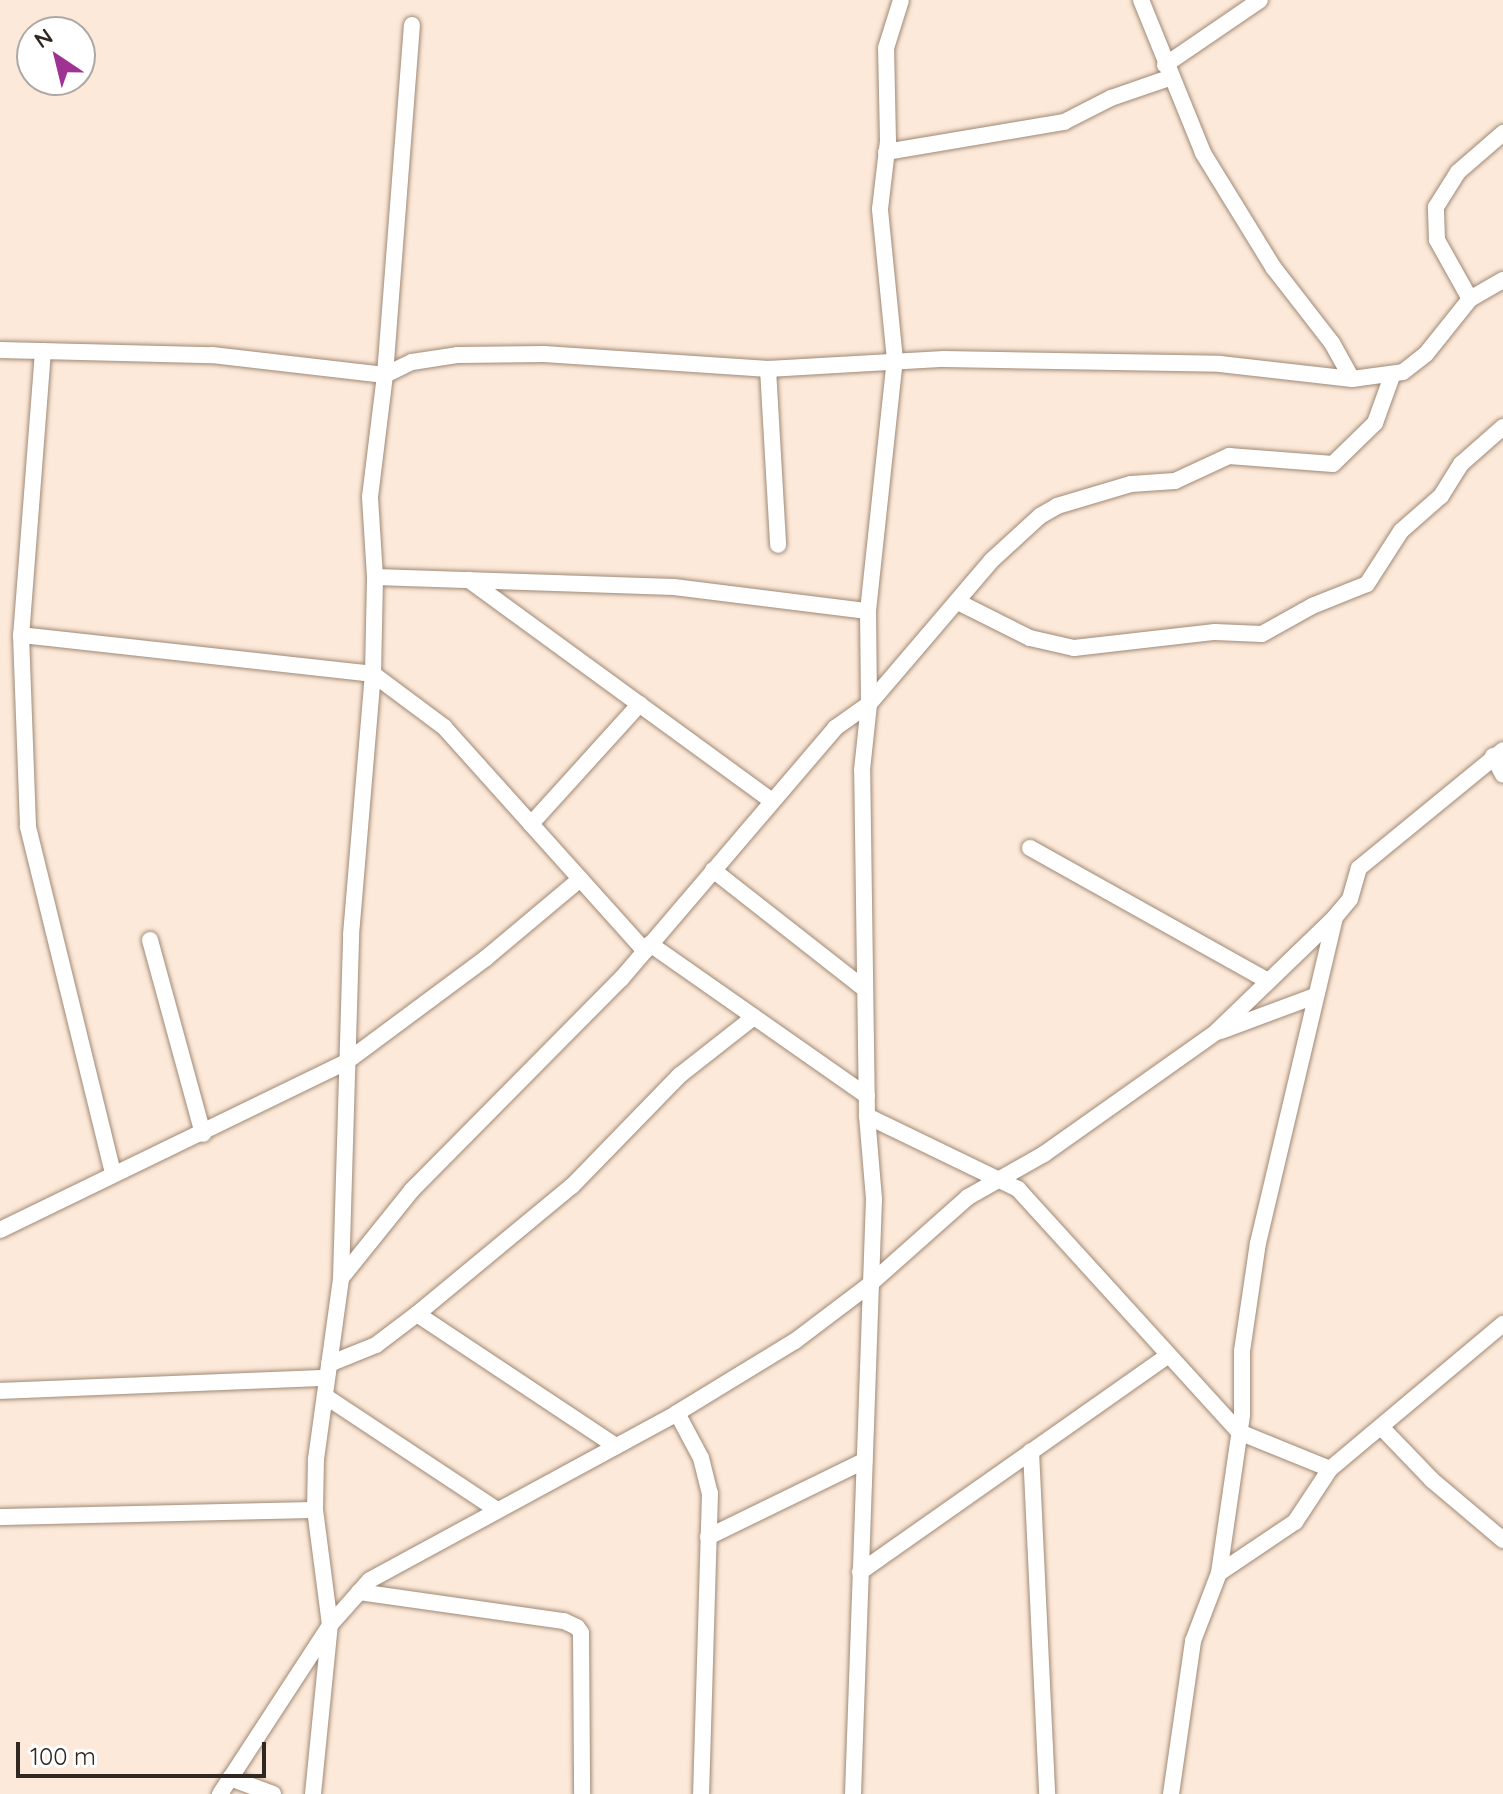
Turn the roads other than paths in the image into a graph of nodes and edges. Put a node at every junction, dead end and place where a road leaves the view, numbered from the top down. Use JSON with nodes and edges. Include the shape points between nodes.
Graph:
{"nodes":[{"id":1,"x":901,"y":0,"type":"edge"},
{"id":2,"x":1141,"y":0,"type":"edge"},
{"id":3,"x":1260,"y":0,"type":"edge"},
{"id":4,"x":412,"y":25,"type":"dead end"},
{"id":5,"x":1167,"y":72,"type":"junction"},
{"id":6,"x":1503,"y":133,"type":"edge"},
{"id":7,"x":886,"y":152,"type":"junction"},
{"id":8,"x":1503,"y":280,"type":"edge"},
{"id":9,"x":1470,"y":299,"type":"junction"},
{"id":10,"x":0,"y":350,"type":"edge"},
{"id":11,"x":43,"y":351,"type":"junction"},
{"id":12,"x":895,"y":360,"type":"junction"},
{"id":13,"x":768,"y":369,"type":"junction"},
{"id":14,"x":385,"y":375,"type":"junction"},
{"id":15,"x":1392,"y":376,"type":"junction"},
{"id":16,"x":1352,"y":379,"type":"junction"},
{"id":17,"x":1503,"y":427,"type":"edge"},
{"id":18,"x":778,"y":545,"type":"dead end"},
{"id":19,"x":375,"y":577,"type":"junction"},
{"id":20,"x":468,"y":580,"type":"junction"},
{"id":21,"x":958,"y":602,"type":"junction"},
{"id":22,"x":868,"y":611,"type":"junction"},
{"id":23,"x":21,"y":635,"type":"junction"},
{"id":24,"x":373,"y":674,"type":"junction"},
{"id":25,"x":640,"y":704,"type":"junction"},
{"id":26,"x":869,"y":704,"type":"junction"},
{"id":27,"x":1498,"y":753,"type":"edge"},
{"id":28,"x":1503,"y":775,"type":"edge"},
{"id":29,"x":772,"y":801,"type":"junction"},
{"id":30,"x":531,"y":824,"type":"junction"},
{"id":31,"x":1030,"y":848,"type":"dead end"},
{"id":32,"x":713,"y":870,"type":"junction"},
{"id":33,"x":580,"y":879,"type":"junction"},
{"id":34,"x":1335,"y":917,"type":"junction"},
{"id":35,"x":150,"y":940,"type":"dead end"},
{"id":36,"x":648,"y":948,"type":"junction"},
{"id":37,"x":1268,"y":981,"type":"junction"},
{"id":38,"x":865,"y":989,"type":"junction"},
{"id":39,"x":1315,"y":996,"type":"junction"},
{"id":40,"x":754,"y":1017,"type":"junction"},
{"id":41,"x":1216,"y":1032,"type":"junction"},
{"id":42,"x":346,"y":1062,"type":"junction"},
{"id":43,"x":867,"y":1096,"type":"junction"},
{"id":44,"x":867,"y":1116,"type":"junction"},
{"id":45,"x":203,"y":1134,"type":"junction"},
{"id":46,"x":113,"y":1173,"type":"junction"},
{"id":47,"x":999,"y":1179,"type":"junction"},
{"id":48,"x":1,"y":1226,"type":"edge"},
{"id":49,"x":341,"y":1278,"type":"junction"},
{"id":50,"x":869,"y":1285,"type":"junction"},
{"id":51,"x":417,"y":1314,"type":"junction"},
{"id":52,"x":1503,"y":1324,"type":"edge"},
{"id":53,"x":1167,"y":1356,"type":"junction"},
{"id":54,"x":328,"y":1371,"type":"junction"},
{"id":55,"x":0,"y":1391,"type":"edge"},
{"id":56,"x":325,"y":1396,"type":"junction"},
{"id":57,"x":677,"y":1413,"type":"junction"},
{"id":58,"x":1383,"y":1429,"type":"junction"},
{"id":59,"x":1239,"y":1432,"type":"junction"},
{"id":60,"x":616,"y":1446,"type":"junction"},
{"id":61,"x":1031,"y":1451,"type":"junction"},
{"id":62,"x":864,"y":1461,"type":"junction"},
{"id":63,"x":1330,"y":1469,"type":"junction"},
{"id":64,"x":315,"y":1510,"type":"junction"},
{"id":65,"x":497,"y":1510,"type":"junction"},
{"id":66,"x":0,"y":1517,"type":"edge"},
{"id":67,"x":708,"y":1537,"type":"junction"},
{"id":68,"x":1503,"y":1540,"type":"edge"},
{"id":69,"x":860,"y":1572,"type":"junction"},
{"id":70,"x":1219,"y":1573,"type":"junction"},
{"id":71,"x":359,"y":1592,"type":"junction"},
{"id":72,"x":330,"y":1625,"type":"junction"},
{"id":73,"x":230,"y":1778,"type":"junction"},
{"id":74,"x":220,"y":1794,"type":"edge"},
{"id":75,"x":273,"y":1794,"type":"edge"},
{"id":76,"x":313,"y":1794,"type":"edge"},
{"id":77,"x":582,"y":1794,"type":"edge"},
{"id":78,"x":701,"y":1794,"type":"edge"},
{"id":79,"x":853,"y":1794,"type":"edge"},
{"id":80,"x":1047,"y":1794,"type":"edge"},
{"id":81,"x":1171,"y":1794,"type":"edge"}],
"edges":[{"from":1,"to":7,"type":"street","via":[[886,48]]},
{"from":2,"to":5,"type":"street"},
{"from":3,"to":5,"type":"street"},
{"from":4,"to":14,"type":"street"},
{"from":5,"to":7,"type":"street","via":[[1064,122]]},
{"from":5,"to":16,"type":"street","via":[[1203,153],[1273,267],[1332,343]]},
{"from":6,"to":9,"type":"street","via":[[1458,172],[1436,207],[1437,240]]},
{"from":7,"to":12,"type":"street","via":[[880,209]]},
{"from":8,"to":9,"type":"street"},
{"from":9,"to":15,"type":"street","via":[[1426,354]]},
{"from":10,"to":11,"type":"street"},
{"from":11,"to":14,"type":"street","via":[[212,355]]},
{"from":11,"to":23,"type":"street"},
{"from":12,"to":13,"type":"street"},
{"from":12,"to":16,"type":"street","via":[[1220,364]]},
{"from":12,"to":22,"type":"street"},
{"from":13,"to":14,"type":"street","via":[[594,355],[458,355],[412,362]]},
{"from":13,"to":18,"type":"street"},
{"from":14,"to":19,"type":"street","via":[[370,497]]},
{"from":15,"to":16,"type":"street"},
{"from":15,"to":21,"type":"street","via":[[1375,423],[1333,464],[1229,456],[1175,481],[1131,484],[1057,506],[1000,551]]},
{"from":17,"to":21,"type":"street","via":[[1461,464],[1441,496],[1401,531],[1367,584],[1262,634],[1215,632],[1074,648],[1030,638]]},
{"from":19,"to":20,"type":"street"},
{"from":19,"to":24,"type":"street"},
{"from":20,"to":22,"type":"street","via":[[674,587]]},
{"from":20,"to":25,"type":"street"},
{"from":21,"to":26,"type":"street"},
{"from":22,"to":26,"type":"street"},
{"from":23,"to":24,"type":"street"},
{"from":23,"to":46,"type":"street","via":[[28,827]]},
{"from":24,"to":30,"type":"street","via":[[444,727]]},
{"from":24,"to":42,"type":"street"},
{"from":25,"to":29,"type":"street"},
{"from":25,"to":30,"type":"street"},
{"from":26,"to":29,"type":"street","via":[[835,728]]},
{"from":26,"to":38,"type":"street","via":[[861,810]]},
{"from":27,"to":28,"type":"street"},
{"from":27,"to":34,"type":"street","via":[[1359,868],[1350,899]]},
{"from":29,"to":32,"type":"street"},
{"from":30,"to":33,"type":"street"},
{"from":31,"to":37,"type":"street"},
{"from":32,"to":36,"type":"street"},
{"from":32,"to":38,"type":"street"},
{"from":33,"to":36,"type":"street"},
{"from":33,"to":42,"type":"street","via":[[486,958]]},
{"from":34,"to":37,"type":"street"},
{"from":34,"to":39,"type":"street"},
{"from":35,"to":45,"type":"street"},
{"from":36,"to":40,"type":"street"},
{"from":36,"to":49,"type":"street","via":[[412,1190]]},
{"from":37,"to":41,"type":"street"},
{"from":38,"to":43,"type":"street"},
{"from":39,"to":41,"type":"street"},
{"from":39,"to":59,"type":"street","via":[[1248,1300]]},
{"from":40,"to":43,"type":"street"},
{"from":40,"to":51,"type":"street","via":[[680,1075],[572,1186]]},
{"from":41,"to":47,"type":"street","via":[[1044,1154]]},
{"from":42,"to":45,"type":"street"},
{"from":42,"to":49,"type":"street"},
{"from":43,"to":44,"type":"street"},
{"from":44,"to":47,"type":"street"},
{"from":44,"to":50,"type":"street","via":[[874,1199]]},
{"from":45,"to":46,"type":"street"},
{"from":46,"to":48,"type":"street"},
{"from":47,"to":50,"type":"street","via":[[934,1223]]},
{"from":47,"to":53,"type":"street","via":[[1018,1189]]},
{"from":49,"to":54,"type":"street"},
{"from":50,"to":57,"type":"street","via":[[795,1341]]},
{"from":50,"to":62,"type":"street"},
{"from":51,"to":54,"type":"street"},
{"from":51,"to":60,"type":"street"},
{"from":52,"to":58,"type":"street"},
{"from":53,"to":59,"type":"street"},
{"from":53,"to":61,"type":"street"},
{"from":54,"to":55,"type":"street"},
{"from":54,"to":56,"type":"street"},
{"from":56,"to":64,"type":"street"},
{"from":56,"to":65,"type":"street"},
{"from":57,"to":60,"type":"street"},
{"from":57,"to":67,"type":"street","via":[[706,1473]]},
{"from":58,"to":63,"type":"street"},
{"from":58,"to":68,"type":"street","via":[[1432,1480]]},
{"from":59,"to":63,"type":"street"},
{"from":59,"to":70,"type":"street"},
{"from":60,"to":65,"type":"street"},
{"from":61,"to":69,"type":"street"},
{"from":61,"to":80,"type":"street"},
{"from":62,"to":67,"type":"street"},
{"from":62,"to":69,"type":"street"},
{"from":63,"to":70,"type":"street","via":[[1295,1522]]},
{"from":64,"to":66,"type":"street"},
{"from":64,"to":72,"type":"street"},
{"from":65,"to":71,"type":"street","via":[[381,1573]]},
{"from":67,"to":78,"type":"street"},
{"from":69,"to":79,"type":"street"},
{"from":70,"to":81,"type":"street","via":[[1193,1641]]},
{"from":71,"to":72,"type":"street"},
{"from":71,"to":77,"type":"street","via":[[577,1627]]},
{"from":72,"to":73,"type":"street"},
{"from":72,"to":76,"type":"street"},
{"from":73,"to":74,"type":"street"},
{"from":73,"to":75,"type":"street"}]}
